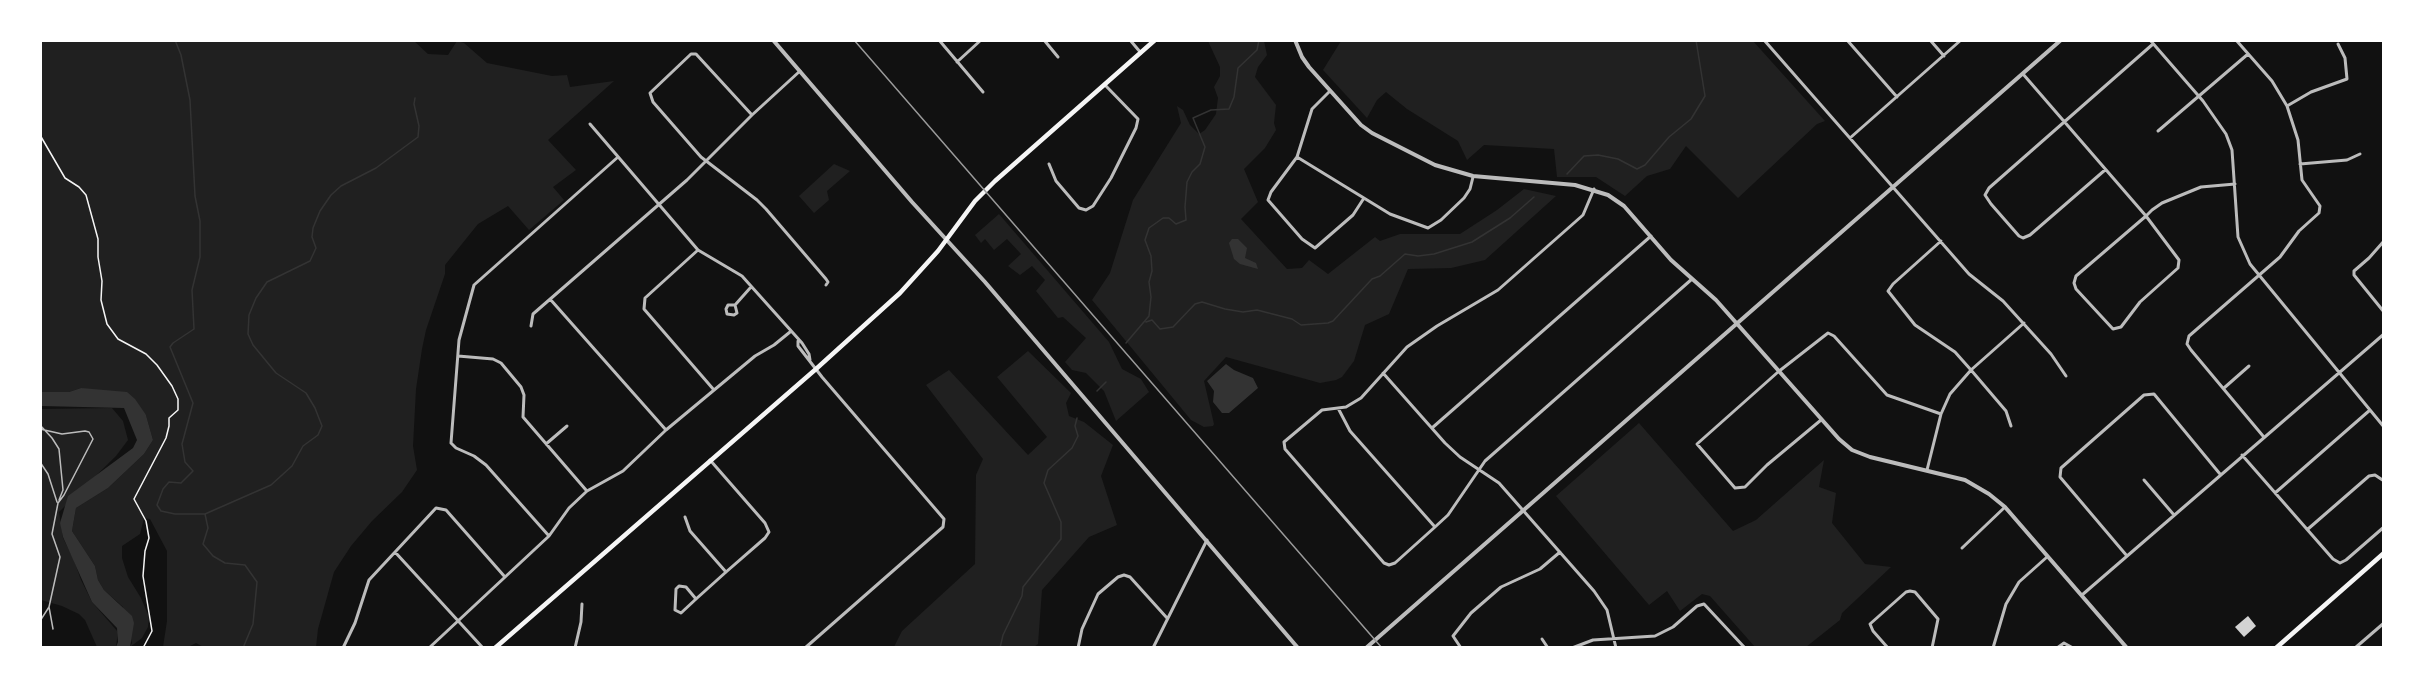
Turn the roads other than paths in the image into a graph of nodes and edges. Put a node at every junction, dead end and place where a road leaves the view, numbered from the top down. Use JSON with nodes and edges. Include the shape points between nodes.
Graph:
{"nodes":[{"id":1,"x":773,"y":40,"type":"edge"},
{"id":2,"x":939,"y":40,"type":"edge"},
{"id":3,"x":981,"y":40,"type":"edge"},
{"id":4,"x":1044,"y":40,"type":"edge"},
{"id":5,"x":1130,"y":40,"type":"edge"},
{"id":6,"x":1155,"y":40,"type":"edge"},
{"id":7,"x":1295,"y":40,"type":"edge"},
{"id":8,"x":1764,"y":40,"type":"edge"},
{"id":9,"x":1847,"y":40,"type":"edge"},
{"id":10,"x":1930,"y":40,"type":"edge"},
{"id":11,"x":1961,"y":40,"type":"edge"},
{"id":12,"x":2061,"y":40,"type":"edge"},
{"id":13,"x":2150,"y":40,"type":"edge"},
{"id":14,"x":2236,"y":40,"type":"edge"},
{"id":15,"x":2153,"y":44,"type":"junction"},
{"id":16,"x":2338,"y":44,"type":"dead end"},
{"id":17,"x":1141,"y":53,"type":"junction"},
{"id":18,"x":2248,"y":54,"type":"junction"},
{"id":19,"x":1944,"y":56,"type":"junction"},
{"id":20,"x":1058,"y":57,"type":"dead end"},
{"id":21,"x":957,"y":62,"type":"junction"},
{"id":22,"x":800,"y":71,"type":"junction"},
{"id":23,"x":2023,"y":74,"type":"junction"},
{"id":24,"x":1105,"y":85,"type":"junction"},
{"id":25,"x":1330,"y":91,"type":"junction"},
{"id":26,"x":983,"y":92,"type":"dead end"},
{"id":27,"x":1897,"y":97,"type":"junction"},
{"id":28,"x":2199,"y":97,"type":"junction"},
{"id":29,"x":2288,"y":106,"type":"junction"},
{"id":30,"x":752,"y":115,"type":"junction"},
{"id":31,"x":2065,"y":122,"type":"junction"},
{"id":32,"x":590,"y":124,"type":"dead end"},
{"id":33,"x":2158,"y":131,"type":"dead end"},
{"id":34,"x":1849,"y":138,"type":"junction"},
{"id":35,"x":2360,"y":154,"type":"dead end"},
{"id":36,"x":618,"y":157,"type":"junction"},
{"id":37,"x":1297,"y":157,"type":"junction"},
{"id":38,"x":707,"y":161,"type":"junction"},
{"id":39,"x":1049,"y":164,"type":"dead end"},
{"id":40,"x":2300,"y":164,"type":"junction"},
{"id":41,"x":2105,"y":169,"type":"junction"},
{"id":42,"x":1473,"y":176,"type":"junction"},
{"id":43,"x":2235,"y":184,"type":"junction"},
{"id":44,"x":1893,"y":187,"type":"junction"},
{"id":45,"x":1594,"y":189,"type":"junction"},
{"id":46,"x":1364,"y":198,"type":"junction"},
{"id":47,"x":660,"y":203,"type":"junction"},
{"id":48,"x":2146,"y":216,"type":"junction"},
{"id":49,"x":1651,"y":237,"type":"junction"},
{"id":50,"x":945,"y":239,"type":"junction"},
{"id":51,"x":2384,"y":240,"type":"edge"},
{"id":52,"x":1941,"y":242,"type":"junction"},
{"id":53,"x":698,"y":250,"type":"junction"},
{"id":54,"x":2259,"y":275,"type":"junction"},
{"id":55,"x":1692,"y":279,"type":"junction"},
{"id":56,"x":826,"y":285,"type":"dead end"},
{"id":57,"x":751,"y":287,"type":"junction"},
{"id":58,"x":550,"y":299,"type":"junction"},
{"id":59,"x":735,"y":305,"type":"dead end"},
{"id":60,"x":2384,"y":312,"type":"edge"},
{"id":61,"x":1736,"y":323,"type":"junction"},
{"id":62,"x":2024,"y":323,"type":"junction"},
{"id":63,"x":531,"y":326,"type":"dead end"},
{"id":64,"x":790,"y":332,"type":"junction"},
{"id":65,"x":2384,"y":334,"type":"edge"},
{"id":66,"x":458,"y":356,"type":"junction"},
{"id":67,"x":2249,"y":366,"type":"dead end"},
{"id":68,"x":816,"y":369,"type":"junction"},
{"id":69,"x":1971,"y":370,"type":"junction"},
{"id":70,"x":2339,"y":371,"type":"junction"},
{"id":71,"x":1778,"y":372,"type":"junction"},
{"id":72,"x":1383,"y":373,"type":"junction"},
{"id":73,"x":2066,"y":376,"type":"dead end"},
{"id":74,"x":2224,"y":388,"type":"junction"},
{"id":75,"x":714,"y":390,"type":"junction"},
{"id":76,"x":1338,"y":408,"type":"junction"},
{"id":77,"x":2370,"y":410,"type":"junction"},
{"id":78,"x":1941,"y":414,"type":"junction"},
{"id":79,"x":1821,"y":420,"type":"junction"},
{"id":80,"x":40,"y":425,"type":"edge"},
{"id":81,"x":567,"y":426,"type":"dead end"},
{"id":82,"x":2011,"y":426,"type":"dead end"},
{"id":83,"x":2384,"y":427,"type":"edge"},
{"id":84,"x":1432,"y":428,"type":"junction"},
{"id":85,"x":40,"y":429,"type":"edge"},
{"id":86,"x":666,"y":430,"type":"junction"},
{"id":87,"x":46,"y":431,"type":"junction"},
{"id":88,"x":2263,"y":436,"type":"junction"},
{"id":89,"x":546,"y":444,"type":"junction"},
{"id":90,"x":2242,"y":455,"type":"junction"},
{"id":91,"x":710,"y":460,"type":"junction"},
{"id":92,"x":40,"y":462,"type":"edge"},
{"id":93,"x":1479,"y":469,"type":"junction"},
{"id":94,"x":1927,"y":470,"type":"junction"},
{"id":95,"x":2220,"y":474,"type":"junction"},
{"id":96,"x":2144,"y":480,"type":"dead end"},
{"id":97,"x":2384,"y":481,"type":"edge"},
{"id":98,"x":586,"y":491,"type":"junction"},
{"id":99,"x":2275,"y":493,"type":"junction"},
{"id":100,"x":58,"y":503,"type":"junction"},
{"id":101,"x":2005,"y":507,"type":"junction"},
{"id":102,"x":1524,"y":511,"type":"junction"},
{"id":103,"x":2174,"y":515,"type":"junction"},
{"id":104,"x":685,"y":517,"type":"dead end"},
{"id":105,"x":1435,"y":527,"type":"junction"},
{"id":106,"x":2384,"y":527,"type":"edge"},
{"id":107,"x":2307,"y":529,"type":"junction"},
{"id":108,"x":549,"y":536,"type":"junction"},
{"id":109,"x":1207,"y":540,"type":"junction"},
{"id":110,"x":1962,"y":548,"type":"dead end"},
{"id":111,"x":395,"y":552,"type":"junction"},
{"id":112,"x":1560,"y":552,"type":"junction"},
{"id":113,"x":2384,"y":553,"type":"edge"},
{"id":114,"x":2049,"y":556,"type":"junction"},
{"id":115,"x":2127,"y":556,"type":"junction"},
{"id":116,"x":726,"y":572,"type":"junction"},
{"id":117,"x":505,"y":577,"type":"junction"},
{"id":118,"x":2082,"y":595,"type":"junction"},
{"id":119,"x":696,"y":599,"type":"junction"},
{"id":120,"x":582,"y":604,"type":"dead end"},
{"id":121,"x":49,"y":607,"type":"junction"},
{"id":122,"x":1167,"y":618,"type":"junction"},
{"id":123,"x":40,"y":621,"type":"edge"},
{"id":124,"x":458,"y":621,"type":"junction"},
{"id":125,"x":2384,"y":622,"type":"edge"},
{"id":126,"x":53,"y":629,"type":"dead end"},
{"id":127,"x":1542,"y":639,"type":"dead end"},
{"id":128,"x":1615,"y":639,"type":"junction"},
{"id":129,"x":1932,"y":647,"type":"edge"},
{"id":130,"x":343,"y":648,"type":"edge"},
{"id":131,"x":429,"y":648,"type":"edge"},
{"id":132,"x":483,"y":648,"type":"edge"},
{"id":133,"x":495,"y":648,"type":"edge"},
{"id":134,"x":575,"y":648,"type":"edge"},
{"id":135,"x":805,"y":648,"type":"edge"},
{"id":136,"x":1078,"y":648,"type":"edge"},
{"id":137,"x":1153,"y":648,"type":"edge"},
{"id":138,"x":1298,"y":648,"type":"edge"},
{"id":139,"x":1366,"y":648,"type":"edge"},
{"id":140,"x":1461,"y":648,"type":"edge"},
{"id":141,"x":1548,"y":648,"type":"edge"},
{"id":142,"x":1572,"y":648,"type":"edge"},
{"id":143,"x":1616,"y":648,"type":"edge"},
{"id":144,"x":1745,"y":648,"type":"edge"},
{"id":145,"x":1887,"y":648,"type":"edge"},
{"id":146,"x":1993,"y":648,"type":"edge"},
{"id":147,"x":2057,"y":648,"type":"edge"},
{"id":148,"x":2073,"y":648,"type":"edge"},
{"id":149,"x":2127,"y":648,"type":"edge"},
{"id":150,"x":2276,"y":648,"type":"edge"},
{"id":151,"x":2355,"y":648,"type":"edge"}],
"edges":[{"from":1,"to":22,"type":"street"},
{"from":2,"to":21,"type":"street"},
{"from":3,"to":21,"type":"street"},
{"from":4,"to":20,"type":"street"},
{"from":5,"to":17,"type":"street"},
{"from":6,"to":17,"type":"main road"},
{"from":7,"to":25,"type":"street","via":[[1302,57]]},
{"from":8,"to":34,"type":"street"},
{"from":9,"to":27,"type":"street"},
{"from":10,"to":19,"type":"street"},
{"from":11,"to":19,"type":"street"},
{"from":12,"to":23,"type":"street"},
{"from":13,"to":15,"type":"street"},
{"from":14,"to":18,"type":"street"},
{"from":15,"to":28,"type":"street"},
{"from":15,"to":31,"type":"street"},
{"from":16,"to":29,"type":"street","via":[[2345,58],[2347,78]]},
{"from":17,"to":24,"type":"main road"},
{"from":18,"to":28,"type":"street"},
{"from":18,"to":29,"type":"street"},
{"from":19,"to":27,"type":"street"},
{"from":21,"to":26,"type":"street"},
{"from":22,"to":30,"type":"street"},
{"from":22,"to":50,"type":"street"},
{"from":23,"to":31,"type":"street"},
{"from":23,"to":44,"type":"street"},
{"from":24,"to":39,"type":"street","via":[[1138,119],[1111,178],[1093,206],[1079,208],[1056,181]]},
{"from":24,"to":50,"type":"main road","via":[[994,181]]},
{"from":25,"to":37,"type":"street","via":[[1308,116]]},
{"from":25,"to":42,"type":"street","via":[[1372,133],[1435,165]]},
{"from":27,"to":34,"type":"street"},
{"from":28,"to":33,"type":"street"},
{"from":28,"to":43,"type":"street","via":[[2226,134],[2232,150]]},
{"from":29,"to":40,"type":"street"},
{"from":30,"to":38,"type":"street"},
{"from":30,"to":38,"type":"street","via":[[696,54],[691,54],[655,87],[650,93],[653,102]]},
{"from":31,"to":41,"type":"street"},
{"from":31,"to":41,"type":"street","via":[[1989,188],[1985,195],[1990,204],[2023,238]]},
{"from":32,"to":36,"type":"street"},
{"from":34,"to":44,"type":"street"},
{"from":35,"to":40,"type":"street","via":[[2347,160]]},
{"from":36,"to":47,"type":"street"},
{"from":36,"to":66,"type":"street","via":[[474,285]]},
{"from":37,"to":46,"type":"street"},
{"from":37,"to":46,"type":"street","via":[[1268,200],[1312,247],[1353,215]]},
{"from":38,"to":47,"type":"street"},
{"from":38,"to":56,"type":"street","via":[[757,200],[826,279]]},
{"from":40,"to":54,"type":"street","via":[[2302,180],[2320,206],[2319,213]]},
{"from":41,"to":48,"type":"street"},
{"from":42,"to":45,"type":"street"},
{"from":42,"to":46,"type":"street","via":[[1464,198],[1428,228]]},
{"from":43,"to":48,"type":"street","via":[[2201,187],[2162,203]]},
{"from":43,"to":54,"type":"street","via":[[2238,237]]},
{"from":44,"to":52,"type":"street"},
{"from":44,"to":61,"type":"street"},
{"from":45,"to":49,"type":"street","via":[[1624,206]]},
{"from":45,"to":72,"type":"street","via":[[1583,215],[1498,290],[1419,338]]},
{"from":47,"to":53,"type":"street"},
{"from":47,"to":58,"type":"street"},
{"from":48,"to":48,"type":"street","via":[[2076,276],[2076,289],[2113,329],[2121,327],[2140,302],[2178,268],[2179,260]]},
{"from":49,"to":55,"type":"street"},
{"from":49,"to":84,"type":"street"},
{"from":50,"to":68,"type":"main road","via":[[900,293]]},
{"from":50,"to":109,"type":"street"},
{"from":51,"to":60,"type":"street","via":[[2354,275]]},
{"from":52,"to":62,"type":"street","via":[[1969,274]]},
{"from":52,"to":69,"type":"street","via":[[1888,291],[1915,325],[1955,352]]},
{"from":53,"to":57,"type":"street","via":[[742,276]]},
{"from":53,"to":75,"type":"street","via":[[645,298],[644,309]]},
{"from":54,"to":70,"type":"street"},
{"from":54,"to":74,"type":"street","via":[[2188,336],[2187,344]]},
{"from":55,"to":61,"type":"street"},
{"from":55,"to":93,"type":"street"},
{"from":57,"to":59,"type":"street"},
{"from":57,"to":64,"type":"street"},
{"from":58,"to":63,"type":"street","via":[[533,314]]},
{"from":58,"to":86,"type":"street"},
{"from":61,"to":71,"type":"street"},
{"from":61,"to":102,"type":"street"},
{"from":62,"to":69,"type":"street"},
{"from":62,"to":73,"type":"street"},
{"from":64,"to":68,"type":"street"},
{"from":64,"to":75,"type":"street"},
{"from":65,"to":70,"type":"street"},
{"from":66,"to":89,"type":"street","via":[[501,363],[521,387],[524,417]]},
{"from":66,"to":108,"type":"street","via":[[452,443],[486,465]]},
{"from":67,"to":74,"type":"street"},
{"from":68,"to":91,"type":"main road"},
{"from":68,"to":135,"type":"street","via":[[944,519],[943,527]]},
{"from":69,"to":78,"type":"street","via":[[1950,394]]},
{"from":69,"to":82,"type":"street","via":[[2006,411]]},
{"from":70,"to":77,"type":"street"},
{"from":70,"to":88,"type":"street"},
{"from":71,"to":78,"type":"street","via":[[1828,333],[1887,395]]},
{"from":71,"to":79,"type":"street"},
{"from":71,"to":79,"type":"street","via":[[1697,444],[1735,488],[1745,486]]},
{"from":72,"to":76,"type":"street","via":[[1361,398]]},
{"from":72,"to":84,"type":"street"},
{"from":74,"to":88,"type":"street"},
{"from":75,"to":86,"type":"street"},
{"from":76,"to":105,"type":"street","via":[[1350,431]]},
{"from":76,"to":105,"type":"street","via":[[1316,414],[1289,436],[1284,442],[1285,449],[1384,563],[1395,563]]},
{"from":77,"to":83,"type":"street"},
{"from":77,"to":99,"type":"street"},
{"from":78,"to":94,"type":"street"},
{"from":79,"to":94,"type":"street","via":[[1852,450]]},
{"from":80,"to":87,"type":"lane"},
{"from":81,"to":89,"type":"street"},
{"from":84,"to":93,"type":"street","via":[[1452,450]]},
{"from":85,"to":87,"type":"lane"},
{"from":86,"to":98,"type":"street","via":[[623,471]]},
{"from":87,"to":100,"type":"lane","via":[[59,449],[61,460],[63,490]]},
{"from":87,"to":100,"type":"lane","via":[[85,431],[93,440]]},
{"from":88,"to":90,"type":"street"},
{"from":89,"to":98,"type":"street"},
{"from":90,"to":95,"type":"street"},
{"from":90,"to":99,"type":"street"},
{"from":91,"to":116,"type":"street","via":[[769,532]]},
{"from":91,"to":133,"type":"main road"},
{"from":92,"to":100,"type":"lane"},
{"from":93,"to":102,"type":"street","via":[[1499,483]]},
{"from":93,"to":105,"type":"street","via":[[1448,515]]},
{"from":94,"to":101,"type":"street","via":[[1965,480]]},
{"from":95,"to":103,"type":"street"},
{"from":95,"to":115,"type":"street","via":[[2154,394],[2145,395],[2070,460],[2061,468],[2060,477]]},
{"from":96,"to":103,"type":"street"},
{"from":97,"to":107,"type":"street","via":[[2376,475],[2369,476]]},
{"from":98,"to":108,"type":"street"},
{"from":99,"to":107,"type":"street"},
{"from":100,"to":121,"type":"lane","via":[[52,534],[60,557]]},
{"from":101,"to":110,"type":"street"},
{"from":101,"to":114,"type":"street"},
{"from":102,"to":112,"type":"street"},
{"from":102,"to":139,"type":"street"},
{"from":103,"to":115,"type":"street"},
{"from":104,"to":116,"type":"street","via":[[690,531]]},
{"from":106,"to":107,"type":"street","via":[[2340,562]]},
{"from":108,"to":117,"type":"street"},
{"from":109,"to":122,"type":"street"},
{"from":109,"to":138,"type":"street"},
{"from":111,"to":117,"type":"street","via":[[436,508],[446,510]]},
{"from":111,"to":124,"type":"street"},
{"from":111,"to":130,"type":"street","via":[[369,580]]},
{"from":112,"to":128,"type":"street","via":[[1607,610]]},
{"from":112,"to":140,"type":"street","via":[[1540,569],[1501,587],[1471,613],[1454,636]]},
{"from":113,"to":150,"type":"main road"},
{"from":114,"to":118,"type":"street"},
{"from":114,"to":146,"type":"street","via":[[2019,582],[2006,604]]},
{"from":115,"to":118,"type":"street"},
{"from":116,"to":119,"type":"street"},
{"from":117,"to":124,"type":"street"},
{"from":118,"to":149,"type":"street"},
{"from":119,"to":119,"type":"street","via":[[686,587],[679,586],[675,610],[681,613]]},
{"from":120,"to":134,"type":"street"},
{"from":121,"to":123,"type":"lane"},
{"from":121,"to":126,"type":"lane"},
{"from":122,"to":136,"type":"street","via":[[1130,577],[1118,577],[1098,594]]},
{"from":122,"to":137,"type":"street"},
{"from":124,"to":131,"type":"street"},
{"from":124,"to":132,"type":"street"},
{"from":125,"to":151,"type":"street"},
{"from":127,"to":141,"type":"street"},
{"from":128,"to":142,"type":"street","via":[[1593,640]]},
{"from":128,"to":143,"type":"street"},
{"from":128,"to":144,"type":"street","via":[[1664,632],[1704,604]]},
{"from":129,"to":145,"type":"street","via":[[1938,619],[1915,592],[1905,591],[1870,624]]},
{"from":147,"to":148,"type":"street","via":[[2064,643]]}]}
